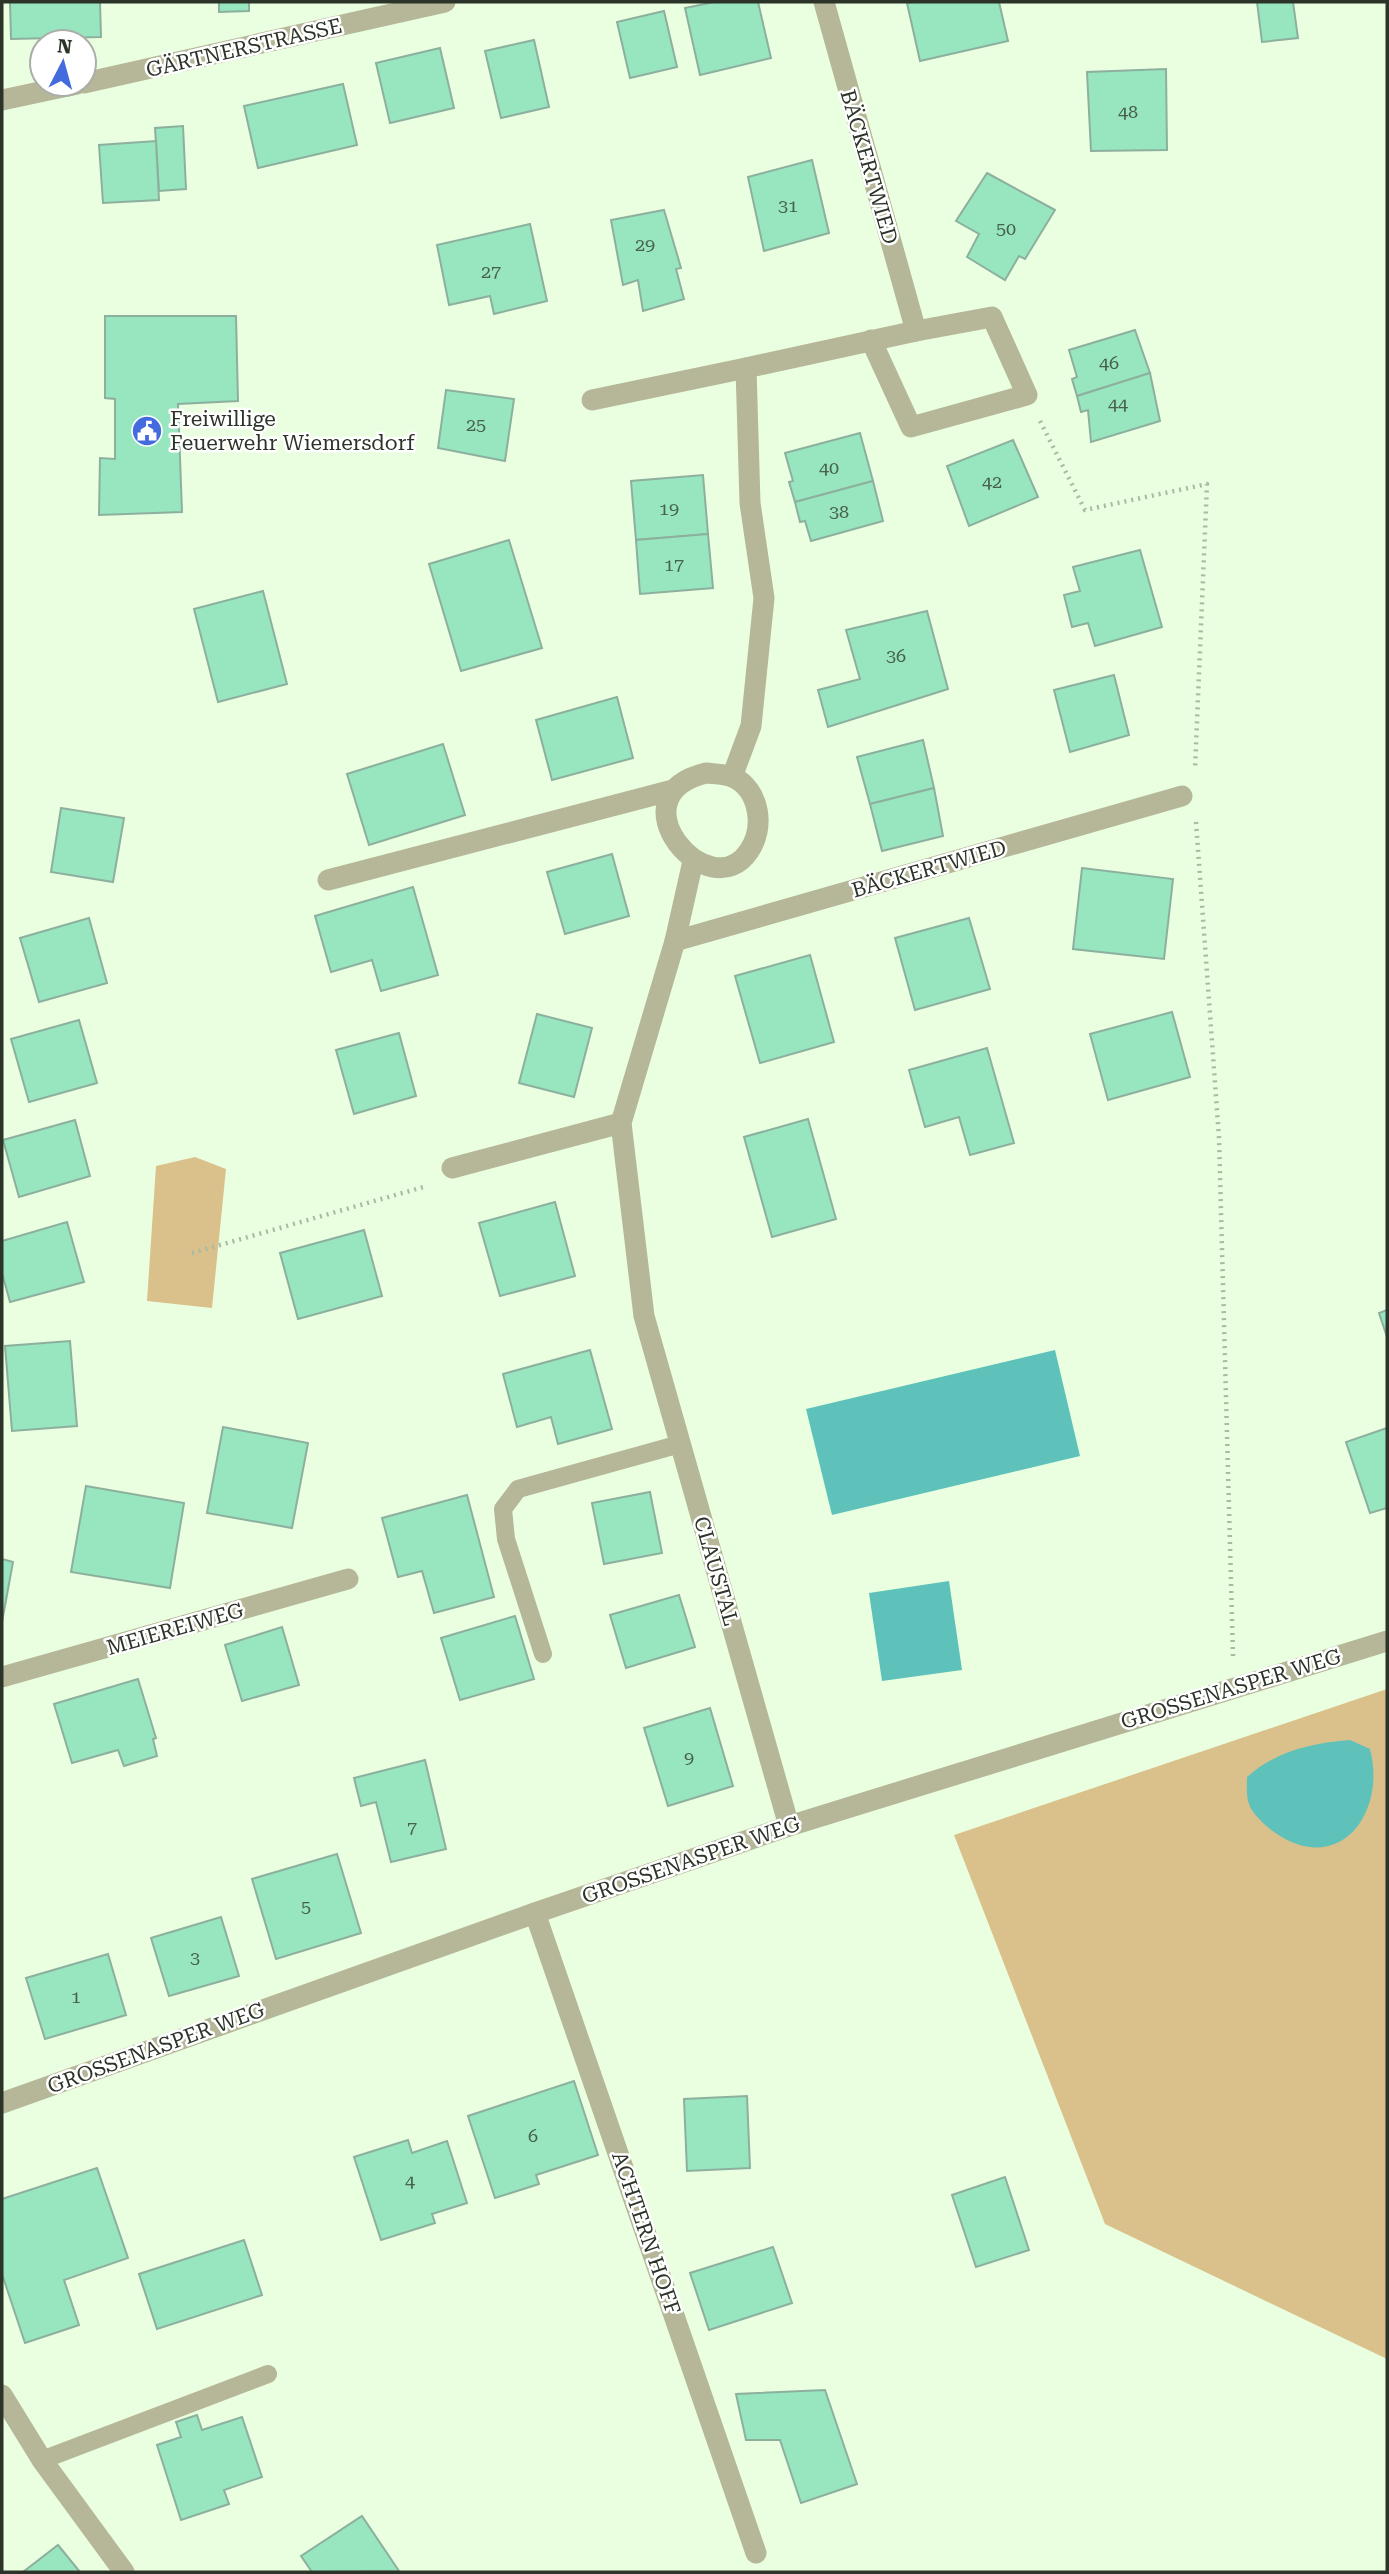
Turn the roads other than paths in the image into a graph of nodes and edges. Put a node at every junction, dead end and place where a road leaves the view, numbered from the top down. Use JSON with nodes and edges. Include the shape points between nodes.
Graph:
{"nodes":[{"id":1,"x":445,"y":2,"type":"edge"},
{"id":2,"x":824,"y":2,"type":"edge"},
{"id":3,"x":98,"y":80,"type":"edge"},
{"id":4,"x":28,"y":94,"type":"edge"},
{"id":5,"x":2,"y":100,"type":"edge"},
{"id":6,"x":916,"y":331,"type":"junction"},
{"id":7,"x":871,"y":340,"type":"junction"},
{"id":8,"x":746,"y":368,"type":"junction"},
{"id":9,"x":592,"y":400,"type":"dead end"},
{"id":10,"x":732,"y":777,"type":"junction"},
{"id":11,"x":673,"y":790,"type":"junction"},
{"id":12,"x":1188,"y":791,"type":"road end"},
{"id":13,"x":693,"y":862,"type":"junction"},
{"id":14,"x":328,"y":880,"type":"dead end"},
{"id":15,"x":675,"y":942,"type":"junction"},
{"id":16,"x":621,"y":1123,"type":"junction"},
{"id":17,"x":452,"y":1168,"type":"road end"},
{"id":18,"x":680,"y":1444,"type":"junction"},
{"id":19,"x":348,"y":1579,"type":"dead end"},
{"id":20,"x":1387,"y":1641,"type":"edge"},
{"id":21,"x":542,"y":1654,"type":"dead end"},
{"id":22,"x":2,"y":1677,"type":"edge"},
{"id":23,"x":789,"y":1826,"type":"junction"},
{"id":24,"x":535,"y":1913,"type":"junction"},
{"id":25,"x":2,"y":2103,"type":"edge"},
{"id":26,"x":268,"y":2374,"type":"dead end"},
{"id":27,"x":2,"y":2395,"type":"edge"},
{"id":28,"x":42,"y":2460,"type":"junction"},
{"id":29,"x":756,"y":2553,"type":"dead end"},
{"id":30,"x":124,"y":2572,"type":"edge"}],
"edges":[{"from":1,"to":3,"type":"street","name":"GÄRTNERSTRASSE"},
{"from":2,"to":6,"type":"street","name":"BÄCKERTWIED"},
{"from":4,"to":5,"type":"street"},
{"from":6,"to":7,"type":"street"},
{"from":6,"to":7,"type":"street","via":[[992,317],[1027,395],[911,427]]},
{"from":7,"to":8,"type":"street"},
{"from":8,"to":9,"type":"street"},
{"from":8,"to":10,"type":"street","via":[[750,503],[764,598],[751,726]]},
{"from":10,"to":11,"type":"street","via":[[706,773],[682,780]]},
{"from":10,"to":13,"type":"street","via":[[754,800],[759,827],[755,843],[747,855],[724,867]]},
{"from":11,"to":13,"type":"street","via":[[667,821],[680,851]]},
{"from":11,"to":14,"type":"street"},
{"from":12,"to":15,"type":"street","name":"BÄCKERTWIED"},
{"from":13,"to":15,"type":"street"},
{"from":15,"to":16,"type":"street"},
{"from":16,"to":17,"type":"street"},
{"from":16,"to":18,"type":"street","name":"CLAUSTAL","via":[[644,1316]]},
{"from":18,"to":21,"type":"lane","via":[[518,1489],[503,1509],[506,1539]]},
{"from":18,"to":23,"type":"street","name":"CLAUSTAL"},
{"from":19,"to":22,"type":"street","name":"MEIEREIWEG"},
{"from":20,"to":23,"type":"street","name":"GROSSENASPER WEG"},
{"from":23,"to":24,"type":"street","name":"GROSSENASPER WEG"},
{"from":24,"to":25,"type":"street","name":"GROSSENASPER WEG"},
{"from":24,"to":29,"type":"street","name":"ACHTERN HOFF"},
{"from":26,"to":28,"type":"lane"},
{"from":27,"to":28,"type":"street"},
{"from":28,"to":30,"type":"street"}]}
